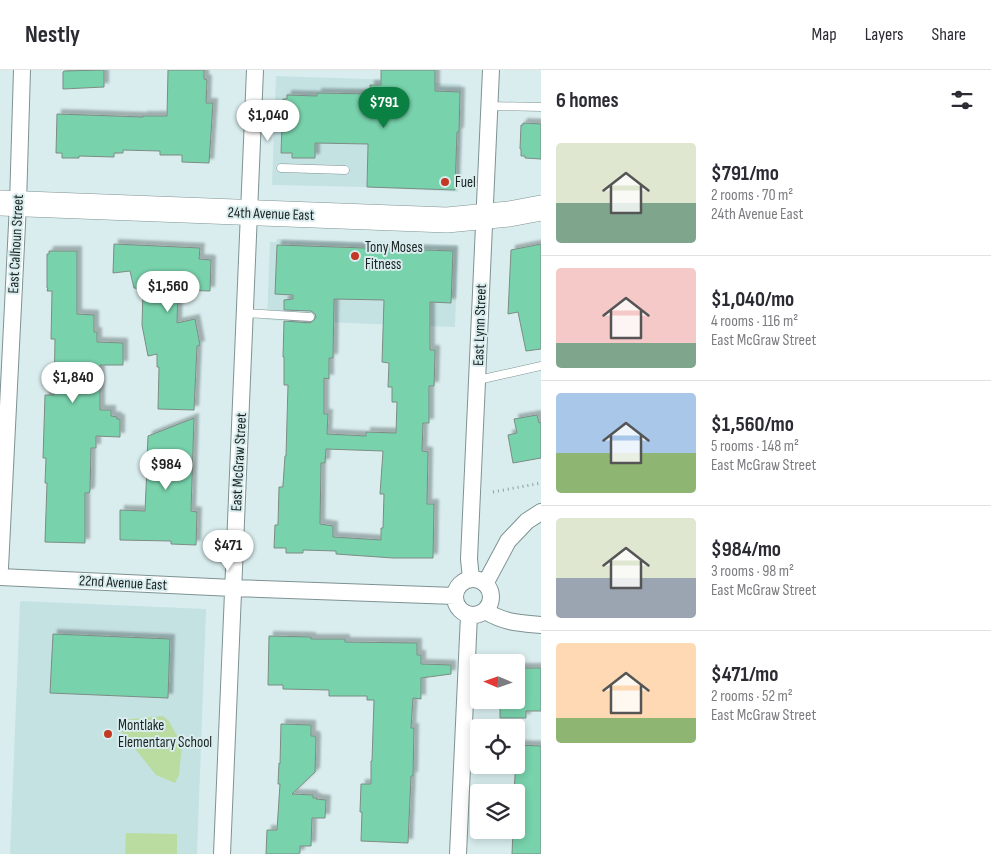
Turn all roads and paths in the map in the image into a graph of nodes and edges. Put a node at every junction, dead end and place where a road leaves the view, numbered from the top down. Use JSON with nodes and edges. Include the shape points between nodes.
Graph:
{"nodes":[{"id":1,"x":22,"y":70,"type":"edge"},
{"id":2,"x":255,"y":70,"type":"edge"},
{"id":3,"x":491,"y":70,"type":"edge"},
{"id":4,"x":490,"y":106,"type":"junction"},
{"id":5,"x":541,"y":107,"type":"edge"},
{"id":6,"x":281,"y":168,"type":"dead end"},
{"id":7,"x":345,"y":170,"type":"dead end"},
{"id":8,"x":9,"y":204,"type":"edge"},
{"id":9,"x":541,"y":208,"type":"edge"},
{"id":10,"x":250,"y":214,"type":"junction"},
{"id":11,"x":485,"y":218,"type":"junction"},
{"id":12,"x":246,"y":313,"type":"junction"},
{"id":13,"x":310,"y":317,"type":"dead end"},
{"id":14,"x":541,"y":366,"type":"edge"},
{"id":15,"x":478,"y":380,"type":"junction"},
{"id":16,"x":541,"y":483,"type":"edge"},
{"id":17,"x":493,"y":492,"type":"dead end"},
{"id":18,"x":541,"y":512,"type":"edge"},
{"id":19,"x":0,"y":568,"type":"edge"},
{"id":20,"x":0,"y":577,"type":"edge"},
{"id":21,"x":478,"y":581,"type":"junction"},
{"id":22,"x":233,"y":588,"type":"junction"},
{"id":23,"x":455,"y":596,"type":"junction"},
{"id":24,"x":485,"y":611,"type":"junction"},
{"id":25,"x":469,"y":615,"type":"junction"},
{"id":26,"x":541,"y":625,"type":"edge"},
{"id":27,"x":222,"y":854,"type":"edge"},
{"id":28,"x":458,"y":854,"type":"edge"}],
"edges":[{"from":1,"to":8,"type":"street","name":"East Calhoun Street"},
{"from":2,"to":10,"type":"street","name":"East McGraw Street"},
{"from":3,"to":4,"type":"street","name":"East Lynn Street"},
{"from":4,"to":5,"type":"lane"},
{"from":4,"to":11,"type":"street","name":"East Lynn Street"},
{"from":6,"to":7,"type":"lane"},
{"from":8,"to":10,"type":"main road","name":"24th Avenue East"},
{"from":8,"to":19,"type":"street","name":"East Calhoun Street"},
{"from":9,"to":11,"type":"main road","name":"24th Avenue East"},
{"from":10,"to":11,"type":"main road","name":"24th Avenue East","via":[[447,220]]},
{"from":10,"to":12,"type":"street","name":"East McGraw Street"},
{"from":11,"to":15,"type":"street","name":"East Lynn Street"},
{"from":12,"to":13,"type":"lane"},
{"from":12,"to":22,"type":"street","name":"East McGraw Street"},
{"from":14,"to":15,"type":"lane"},
{"from":15,"to":21,"type":"street","name":"East Lynn Street","via":[[470,559]]},
{"from":16,"to":17,"type":"path"},
{"from":18,"to":21,"type":"street","via":[[508,541]]},
{"from":20,"to":22,"type":"street","name":"22nd Avenue East"},
{"from":21,"to":23,"type":"street","via":[[463,582]]},
{"from":21,"to":24,"type":"street","via":[[490,589],[491,600]]},
{"from":22,"to":23,"type":"street","name":"22nd Avenue East"},
{"from":22,"to":27,"type":"street","name":"East McGraw Street"},
{"from":23,"to":25,"type":"street","via":[[459,609]]},
{"from":24,"to":25,"type":"street"},
{"from":24,"to":26,"type":"street","via":[[498,619]]},
{"from":25,"to":28,"type":"street"}]}
